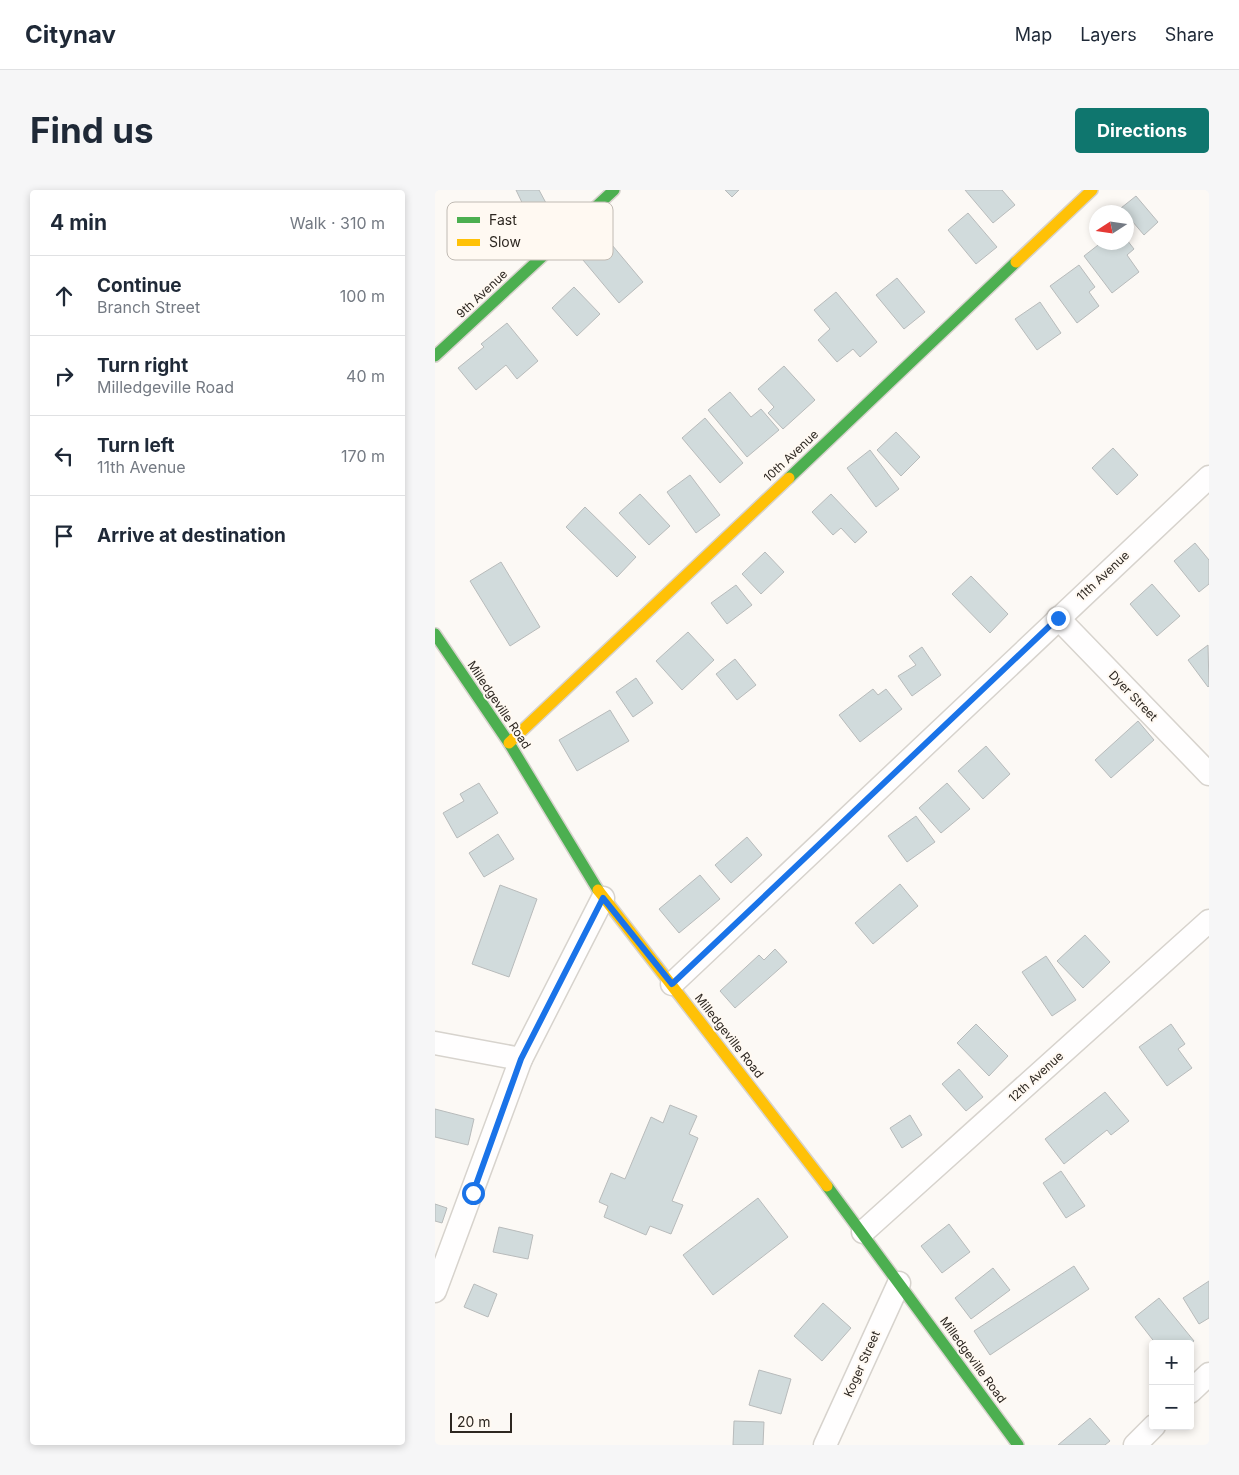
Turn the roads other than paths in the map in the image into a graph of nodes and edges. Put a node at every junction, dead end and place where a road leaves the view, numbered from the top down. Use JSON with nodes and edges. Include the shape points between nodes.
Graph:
{"nodes":[{"id":1,"x":614,"y":190,"type":"edge"},
{"id":2,"x":1092,"y":190,"type":"edge"},
{"id":3,"x":601,"y":202,"type":"edge"},
{"id":4,"x":539,"y":260,"type":"edge"},
{"id":5,"x":435,"y":356,"type":"edge"},
{"id":6,"x":1209,"y":477,"type":"edge"},
{"id":7,"x":1058,"y":618,"type":"junction"},
{"id":8,"x":435,"y":634,"type":"edge"},
{"id":9,"x":509,"y":743,"type":"junction"},
{"id":10,"x":1209,"y":774,"type":"edge"},
{"id":11,"x":603,"y":898,"type":"junction"},
{"id":12,"x":1209,"y":921,"type":"edge"},
{"id":13,"x":672,"y":984,"type":"junction"},
{"id":14,"x":435,"y":1043,"type":"edge"},
{"id":15,"x":521,"y":1059,"type":"junction"},
{"id":16,"x":863,"y":1232,"type":"junction"},
{"id":17,"x":899,"y":1283,"type":"junction"},
{"id":18,"x":435,"y":1291,"type":"edge"},
{"id":19,"x":1209,"y":1374,"type":"edge"},
{"id":20,"x":1194,"y":1388,"type":"edge"},
{"id":21,"x":1150,"y":1430,"type":"edge"},
{"id":22,"x":825,"y":1445,"type":"edge"},
{"id":23,"x":1018,"y":1445,"type":"edge"},
{"id":24,"x":1135,"y":1445,"type":"edge"}],
"edges":[{"from":1,"to":3,"type":"street","name":"9th Avenue"},
{"from":2,"to":9,"type":"street","name":"10th Avenue"},
{"from":4,"to":5,"type":"street","name":"9th Avenue"},
{"from":6,"to":7,"type":"street","name":"11th Avenue"},
{"from":7,"to":10,"type":"street","name":"Dyer Street"},
{"from":7,"to":13,"type":"street","name":"11th Avenue"},
{"from":8,"to":9,"type":"street","name":"Milledgeville Road"},
{"from":9,"to":11,"type":"street","name":"Milledgeville Road"},
{"from":11,"to":13,"type":"street","name":"Milledgeville Road"},
{"from":11,"to":15,"type":"street"},
{"from":12,"to":16,"type":"street","name":"12th Avenue"},
{"from":13,"to":16,"type":"street","name":"Milledgeville Road"},
{"from":14,"to":15,"type":"street"},
{"from":15,"to":18,"type":"street"},
{"from":16,"to":17,"type":"street","name":"Milledgeville Road"},
{"from":17,"to":22,"type":"street","name":"Koger Street"},
{"from":17,"to":23,"type":"street","name":"Milledgeville Road"},
{"from":19,"to":20,"type":"street"},
{"from":21,"to":24,"type":"street"}]}
